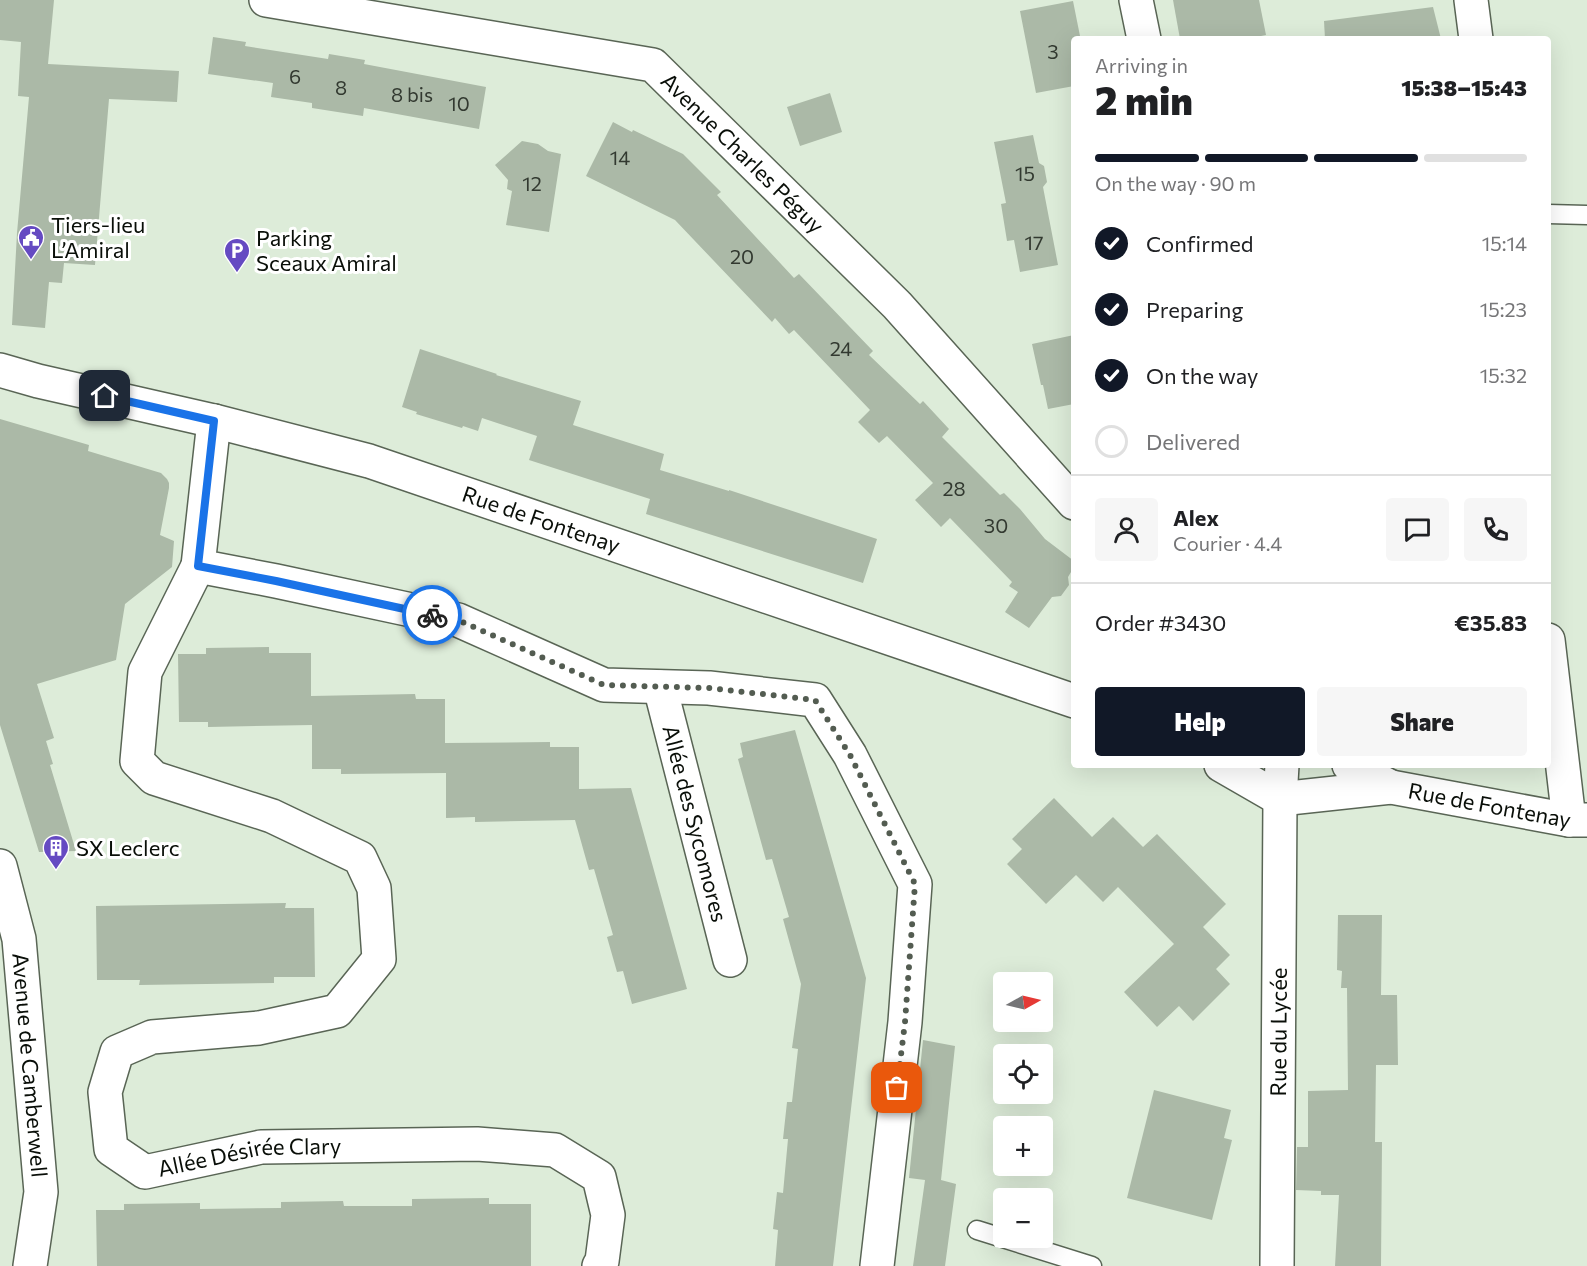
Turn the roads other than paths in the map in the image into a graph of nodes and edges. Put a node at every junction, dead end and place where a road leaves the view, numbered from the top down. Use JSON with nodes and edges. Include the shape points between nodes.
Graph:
{"nodes":[{"id":1,"x":266,"y":0,"type":"edge"},
{"id":2,"x":1136,"y":0,"type":"edge"},
{"id":3,"x":1471,"y":0,"type":"edge"},
{"id":4,"x":1143,"y":36,"type":"edge"},
{"id":5,"x":1476,"y":36,"type":"edge"},
{"id":6,"x":1551,"y":214,"type":"edge"},
{"id":7,"x":1587,"y":215,"type":"edge"},
{"id":8,"x":0,"y":370,"type":"edge"},
{"id":9,"x":214,"y":421,"type":"junction"},
{"id":10,"x":1071,"y":500,"type":"edge"},
{"id":11,"x":198,"y":566,"type":"junction"},
{"id":12,"x":1551,"y":658,"type":"edge"},
{"id":13,"x":660,"y":687,"type":"junction"},
{"id":14,"x":1071,"y":700,"type":"edge"},
{"id":15,"x":1228,"y":768,"type":"edge"},
{"id":16,"x":1282,"y":768,"type":"edge"},
{"id":17,"x":1355,"y":768,"type":"edge"},
{"id":18,"x":1391,"y":787,"type":"junction"},
{"id":19,"x":1280,"y":799,"type":"junction"},
{"id":20,"x":1578,"y":820,"type":"edge"},
{"id":21,"x":0,"y":866,"type":"edge"},
{"id":22,"x":0,"y":958,"type":"edge"},
{"id":23,"x":730,"y":960,"type":"dead end"},
{"id":24,"x":977,"y":1230,"type":"dead end"},
{"id":25,"x":10,"y":1266,"type":"edge"},
{"id":26,"x":30,"y":1266,"type":"edge"},
{"id":27,"x":599,"y":1266,"type":"edge"},
{"id":28,"x":877,"y":1266,"type":"edge"},
{"id":29,"x":1092,"y":1266,"type":"edge"},
{"id":30,"x":1277,"y":1266,"type":"edge"}],
"edges":[{"from":1,"to":10,"type":"street","name":"Avenue Charles Péguy","via":[[653,65],[897,305]]},
{"from":2,"to":4,"type":"street"},
{"from":3,"to":5,"type":"street"},
{"from":6,"to":7,"type":"lane"},
{"from":8,"to":9,"type":"street","name":"Rue de Fontenay"},
{"from":9,"to":11,"type":"street"},
{"from":9,"to":14,"type":"street","name":"Rue de Fontenay","via":[[369,461]]},
{"from":11,"to":13,"type":"street","via":[[458,620],[604,685]]},
{"from":11,"to":27,"type":"street","name":"Allée Désirée Clary","via":[[145,672],[136,761],[154,778],[272,816],[360,858],[374,888],[379,959],[337,1011],[259,1028],[152,1037],[117,1052],[105,1092],[111,1149],[145,1172],[261,1147],[477,1144],[555,1150],[599,1178],[608,1215]]},
{"from":12,"to":20,"type":"street"},
{"from":13,"to":23,"type":"street","name":"Allée des Sycomores"},
{"from":13,"to":28,"type":"street","via":[[709,688],[815,700],[850,755],[915,884],[905,1022]]},
{"from":15,"to":19,"type":"street"},
{"from":16,"to":19,"type":"street","name":"Rue du Lycée"},
{"from":17,"to":18,"type":"street","name":"Rue de Fontenay"},
{"from":18,"to":19,"type":"street","name":"Rue de Fontenay"},
{"from":18,"to":20,"type":"street","name":"Rue de Fontenay"},
{"from":19,"to":30,"type":"street","name":"Rue du Lycée"},
{"from":21,"to":26,"type":"street","name":"Avenue de Camberwell","via":[[19,939],[41,1192]]},
{"from":22,"to":25,"type":"street","name":"Avenue de Camberwell","via":[[18,1205]]},
{"from":24,"to":29,"type":"lane"}]}
